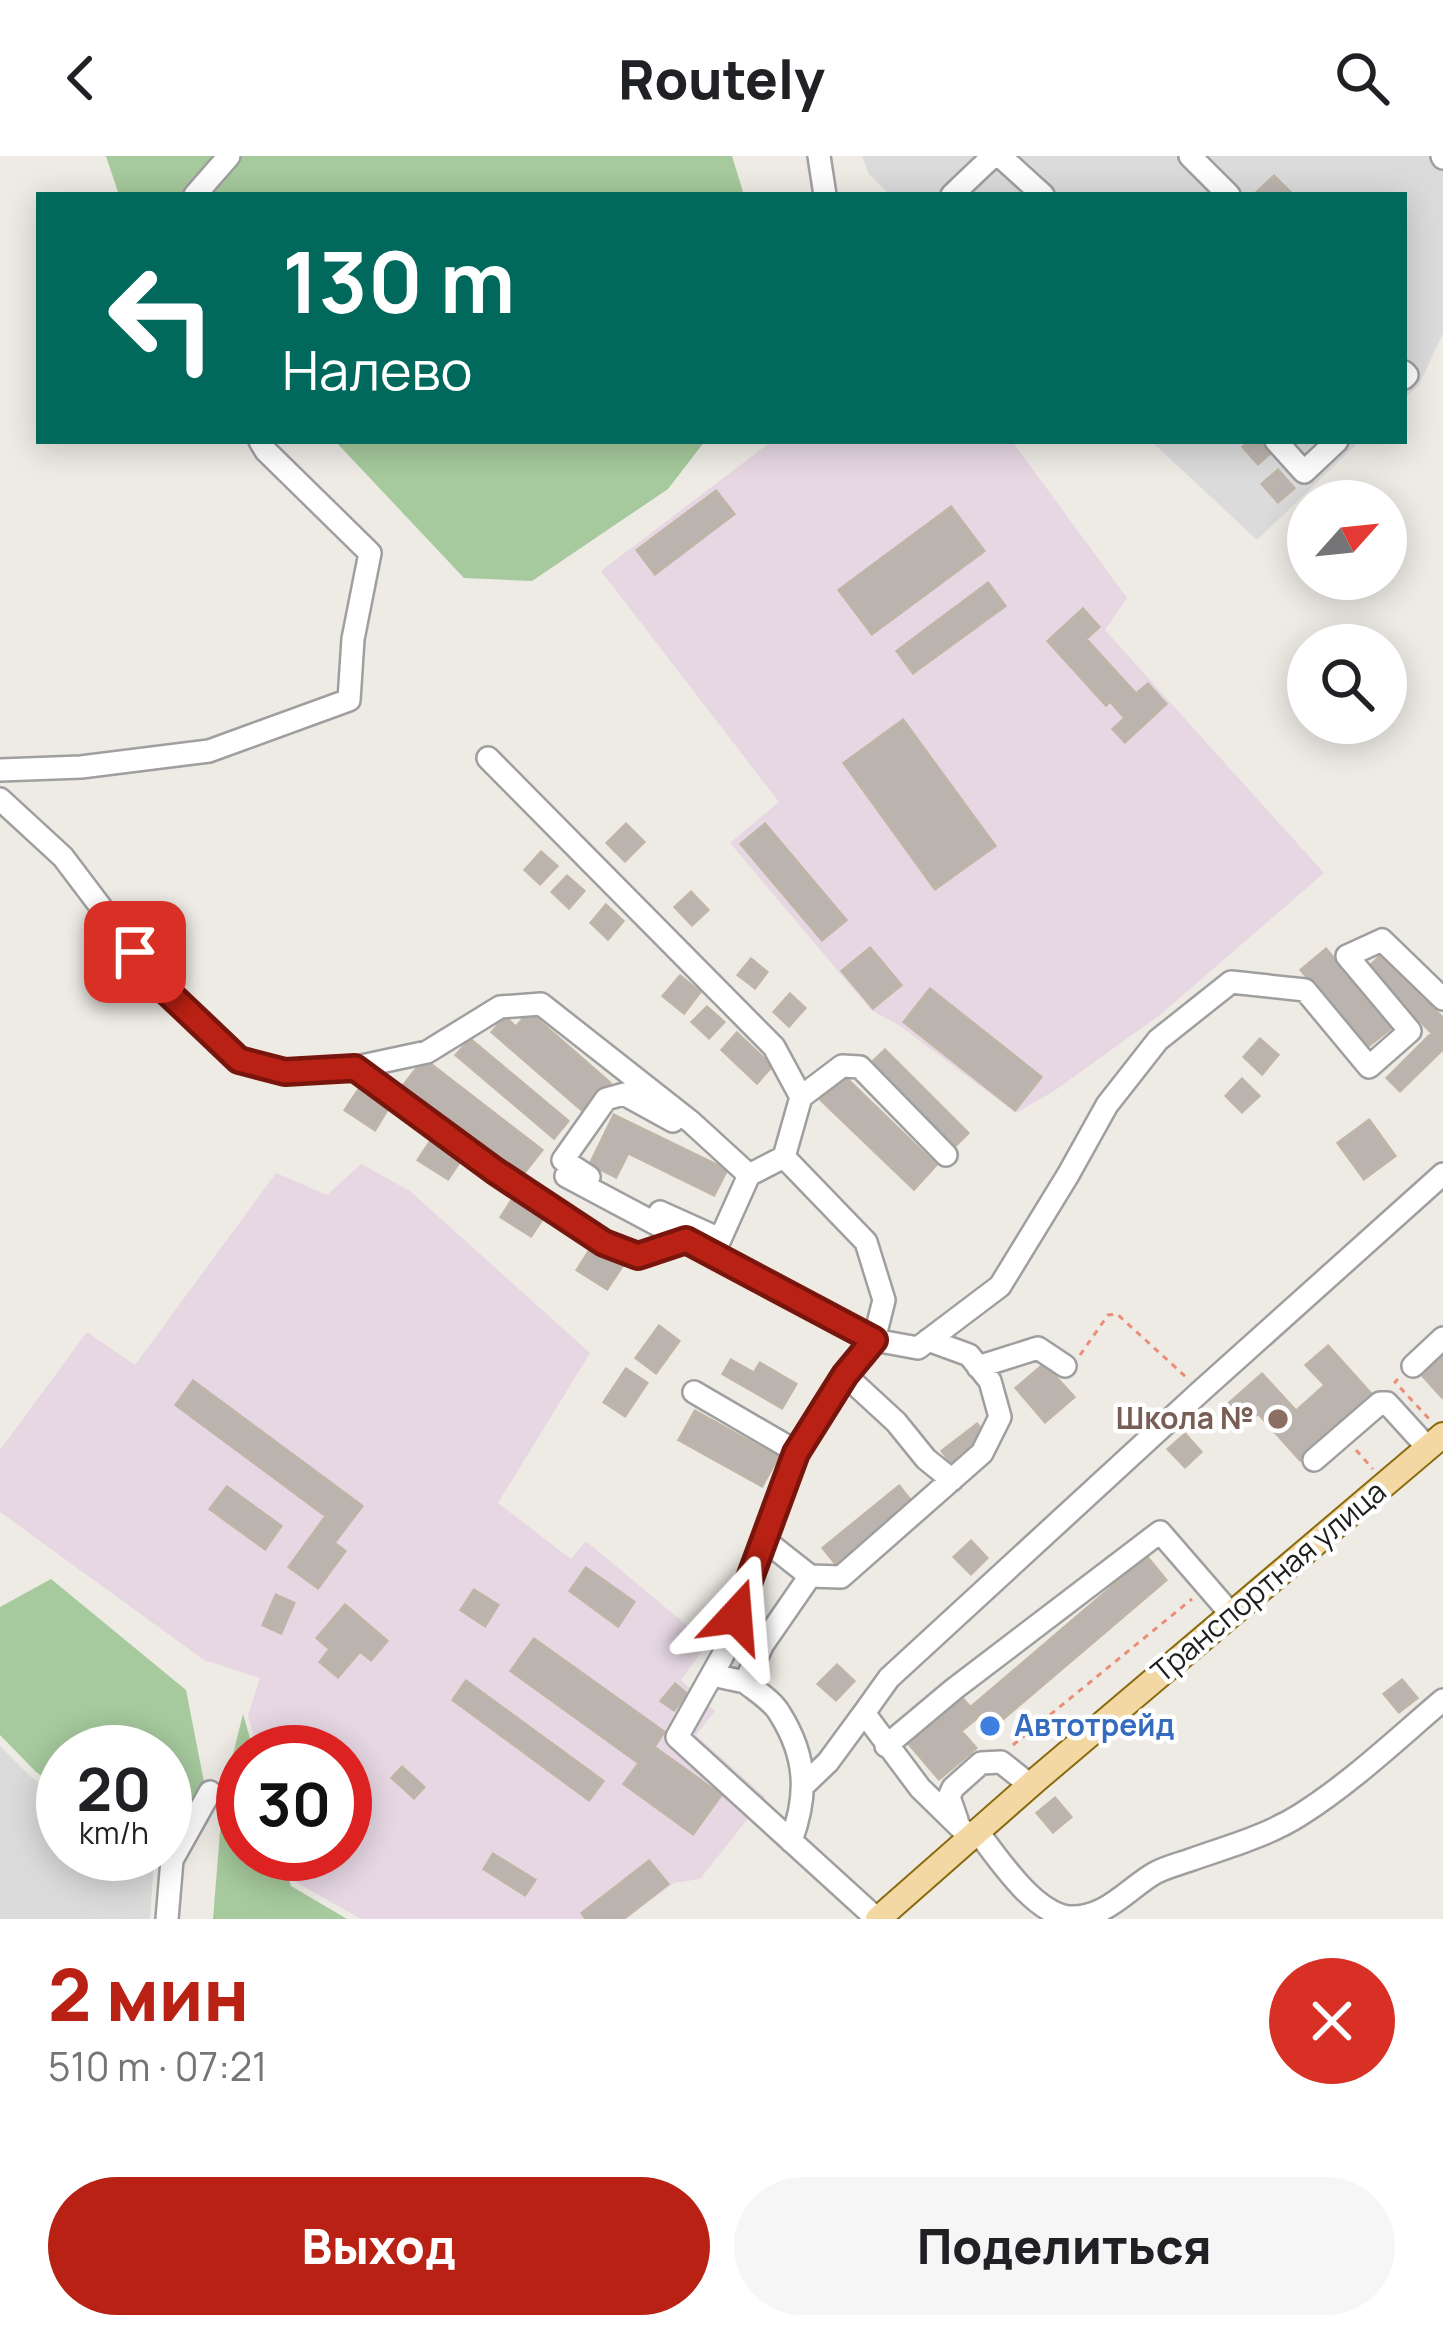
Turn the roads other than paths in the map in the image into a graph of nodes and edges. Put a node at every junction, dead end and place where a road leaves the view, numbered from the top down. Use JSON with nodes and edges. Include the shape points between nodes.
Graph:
{"nodes":[{"id":1,"x":229,"y":156,"type":"edge"},
{"id":2,"x":818,"y":156,"type":"edge"},
{"id":3,"x":996,"y":156,"type":"edge"},
{"id":4,"x":1193,"y":157,"type":"edge"},
{"id":5,"x":198,"y":192,"type":"edge"},
{"id":6,"x":824,"y":192,"type":"edge"},
{"id":7,"x":955,"y":192,"type":"edge"},
{"id":8,"x":1038,"y":192,"type":"edge"},
{"id":9,"x":1226,"y":192,"type":"edge"},
{"id":10,"x":262,"y":444,"type":"edge"},
{"id":11,"x":1279,"y":444,"type":"edge"},
{"id":12,"x":1334,"y":444,"type":"edge"},
{"id":13,"x":488,"y":758,"type":"dead end"},
{"id":14,"x":0,"y":770,"type":"edge"},
{"id":15,"x":0,"y":799,"type":"edge"},
{"id":16,"x":1443,"y":999,"type":"edge"},
{"id":17,"x":355,"y":1068,"type":"junction"},
{"id":18,"x":801,"y":1097,"type":"junction"},
{"id":19,"x":716,"y":1144,"type":"junction"},
{"id":20,"x":946,"y":1155,"type":"dead end"},
{"id":21,"x":784,"y":1157,"type":"junction"},
{"id":22,"x":1443,"y":1174,"type":"edge"},
{"id":23,"x":749,"y":1175,"type":"junction"},
{"id":24,"x":566,"y":1176,"type":"dead end"},
{"id":25,"x":686,"y":1240,"type":"junction"},
{"id":26,"x":716,"y":1247,"type":"junction"},
{"id":27,"x":1443,"y":1338,"type":"edge"},
{"id":28,"x":874,"y":1340,"type":"junction"},
{"id":29,"x":928,"y":1340,"type":"junction"},
{"id":30,"x":1065,"y":1366,"type":"road end"},
{"id":31,"x":1413,"y":1366,"type":"road end"},
{"id":32,"x":979,"y":1367,"type":"junction"},
{"id":33,"x":845,"y":1375,"type":"junction"},
{"id":34,"x":694,"y":1392,"type":"dead end"},
{"id":35,"x":1436,"y":1437,"type":"edge"},
{"id":36,"x":796,"y":1453,"type":"junction"},
{"id":37,"x":1314,"y":1460,"type":"dead end"},
{"id":38,"x":952,"y":1480,"type":"junction"},
{"id":39,"x":763,"y":1539,"type":"junction"},
{"id":40,"x":810,"y":1576,"type":"junction"},
{"id":41,"x":1231,"y":1615,"type":"junction"},
{"id":42,"x":712,"y":1675,"type":"junction"},
{"id":43,"x":745,"y":1682,"type":"junction"},
{"id":44,"x":1443,"y":1700,"type":"edge"},
{"id":45,"x":864,"y":1713,"type":"junction"},
{"id":46,"x":886,"y":1746,"type":"junction"},
{"id":47,"x":1030,"y":1785,"type":"junction"},
{"id":48,"x":803,"y":1786,"type":"junction"},
{"id":49,"x":210,"y":1792,"type":"dead end"},
{"id":50,"x":968,"y":1831,"type":"junction"},
{"id":51,"x":791,"y":1841,"type":"junction"},
{"id":52,"x":167,"y":1919,"type":"edge"},
{"id":53,"x":877,"y":1919,"type":"edge"}],
"edges":[{"from":1,"to":5,"type":"street"},
{"from":2,"to":6,"type":"street"},
{"from":3,"to":7,"type":"street"},
{"from":3,"to":8,"type":"street"},
{"from":4,"to":9,"type":"street"},
{"from":10,"to":14,"type":"street","via":[[370,553],[349,700],[209,751]]},
{"from":11,"to":12,"type":"street","via":[[1304,472]]},
{"from":13,"to":18,"type":"street","via":[[774,1047]]},
{"from":15,"to":17,"type":"street","via":[[63,857],[159,984],[239,1060],[285,1072]]},
{"from":16,"to":29,"type":"street","via":[[1382,940],[1347,956],[1411,1030],[1369,1067],[1305,990],[1231,982],[1158,1040],[1106,1105],[1000,1286]]},
{"from":17,"to":19,"type":"street","via":[[427,1052],[500,1007],[541,1004]]},
{"from":17,"to":25,"type":"street","via":[[604,1243],[638,1256]]},
{"from":18,"to":20,"type":"street","via":[[842,1066],[860,1067]]},
{"from":18,"to":21,"type":"street"},
{"from":19,"to":23,"type":"street"},
{"from":19,"to":26,"type":"street","via":[[625,1094],[606,1099],[563,1160]]},
{"from":21,"to":23,"type":"street"},
{"from":21,"to":28,"type":"street","via":[[866,1242],[884,1300]]},
{"from":22,"to":45,"type":"street","via":[[889,1678]]},
{"from":23,"to":26,"type":"street"},
{"from":24,"to":25,"type":"street"},
{"from":25,"to":26,"type":"street"},
{"from":26,"to":28,"type":"street"},
{"from":27,"to":31,"type":"street"},
{"from":28,"to":29,"type":"street","via":[[918,1348]]},
{"from":28,"to":33,"type":"street"},
{"from":29,"to":32,"type":"street"},
{"from":30,"to":32,"type":"street","via":[[1038,1348]]},
{"from":32,"to":38,"type":"street","via":[[1000,1417],[982,1454]]},
{"from":33,"to":36,"type":"street"},
{"from":33,"to":38,"type":"street"},
{"from":34,"to":36,"type":"street"},
{"from":35,"to":37,"type":"street","via":[[1379,1403]]},
{"from":35,"to":41,"type":"main road","name":"Транспортная улица"},
{"from":36,"to":39,"type":"street"},
{"from":38,"to":40,"type":"street","via":[[841,1576]]},
{"from":39,"to":40,"type":"street"},
{"from":39,"to":42,"type":"street"},
{"from":40,"to":43,"type":"street"},
{"from":41,"to":46,"type":"street","via":[[1160,1532]]},
{"from":41,"to":47,"type":"main road","name":"Транспортная улица"},
{"from":42,"to":43,"type":"street"},
{"from":42,"to":51,"type":"street","via":[[677,1737]]},
{"from":43,"to":48,"type":"street","via":[[779,1711]]},
{"from":44,"to":50,"type":"street","via":[[1299,1816],[1155,1873],[1086,1918],[1047,1910]]},
{"from":45,"to":46,"type":"street"},
{"from":45,"to":48,"type":"street"},
{"from":46,"to":50,"type":"street"},
{"from":47,"to":50,"type":"main road","name":"Транспортная улица"},
{"from":47,"to":50,"type":"street","via":[[1001,1762],[981,1763],[949,1797]]},
{"from":48,"to":51,"type":"street"},
{"from":49,"to":52,"type":"street","via":[[172,1860]]},
{"from":50,"to":53,"type":"main road","name":"Транспортная улица"},
{"from":51,"to":53,"type":"street"}]}
